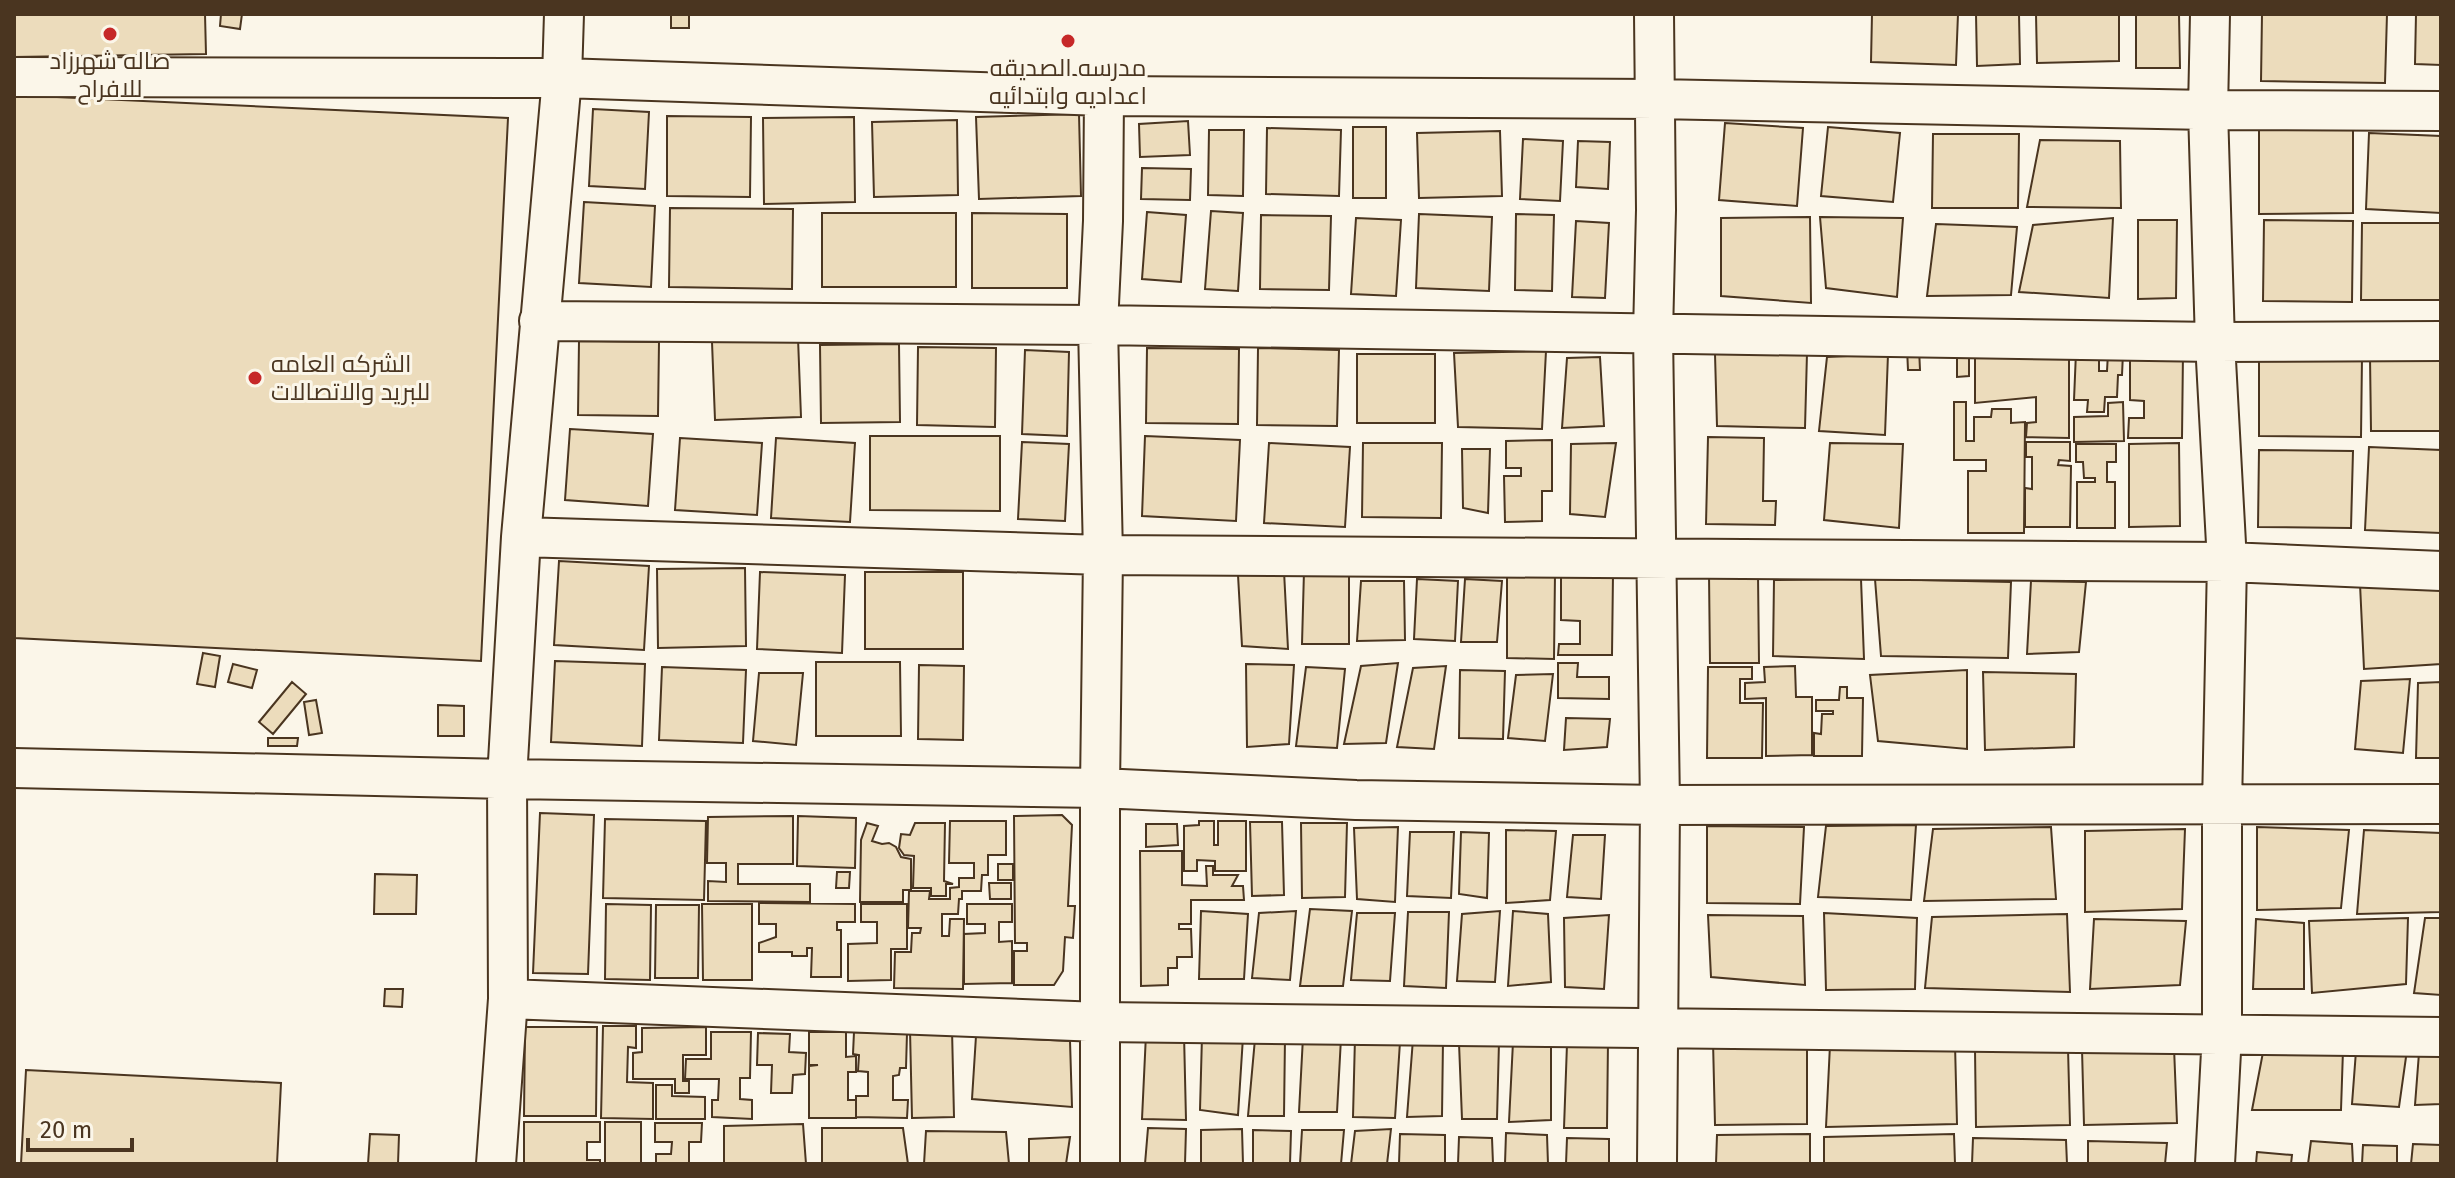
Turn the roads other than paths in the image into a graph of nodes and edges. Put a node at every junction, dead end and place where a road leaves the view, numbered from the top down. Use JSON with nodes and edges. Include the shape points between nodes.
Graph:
{"nodes":[{"id":1,"x":564,"y":14,"type":"edge"},
{"id":2,"x":1654,"y":14,"type":"edge"},
{"id":3,"x":2210,"y":14,"type":"edge"},
{"id":4,"x":14,"y":77,"type":"edge"},
{"id":5,"x":562,"y":78,"type":"junction"},
{"id":6,"x":1104,"y":96,"type":"junction"},
{"id":7,"x":1655,"y":99,"type":"junction"},
{"id":8,"x":2208,"y":110,"type":"junction"},
{"id":9,"x":2441,"y":111,"type":"edge"},
{"id":10,"x":539,"y":321,"type":"junction"},
{"id":11,"x":1098,"y":325,"type":"junction"},
{"id":12,"x":1653,"y":334,"type":"junction"},
{"id":13,"x":2441,"y":341,"type":"edge"},
{"id":14,"x":2215,"y":342,"type":"junction"},
{"id":15,"x":521,"y":537,"type":"junction"},
{"id":16,"x":1103,"y":555,"type":"junction"},
{"id":17,"x":1657,"y":560,"type":"junction"},
{"id":18,"x":2227,"y":562,"type":"junction"},
{"id":19,"x":2441,"y":571,"type":"edge"},
{"id":20,"x":14,"y":768,"type":"edge"},
{"id":21,"x":507,"y":779,"type":"junction"},
{"id":22,"x":1100,"y":788,"type":"junction"},
{"id":23,"x":2441,"y":804,"type":"edge"},
{"id":24,"x":1660,"y":805,"type":"junction"},
{"id":25,"x":2222,"y":806,"type":"junction"},
{"id":26,"x":508,"y":999,"type":"junction"},
{"id":27,"x":1100,"y":1022,"type":"junction"},
{"id":28,"x":1657,"y":1029,"type":"junction"},
{"id":29,"x":2222,"y":1033,"type":"junction"},
{"id":30,"x":2441,"y":1037,"type":"edge"},
{"id":31,"x":496,"y":1164,"type":"edge"},
{"id":32,"x":1100,"y":1164,"type":"edge"},
{"id":33,"x":1657,"y":1164,"type":"edge"},
{"id":34,"x":2215,"y":1164,"type":"edge"}],
"edges":[{"from":1,"to":5,"type":"street"},
{"from":2,"to":7,"type":"street"},
{"from":3,"to":8,"type":"street"},
{"from":4,"to":5,"type":"street"},
{"from":5,"to":6,"type":"street"},
{"from":5,"to":10,"type":"street"},
{"from":6,"to":7,"type":"street"},
{"from":6,"to":11,"type":"street"},
{"from":7,"to":8,"type":"street"},
{"from":7,"to":12,"type":"street"},
{"from":8,"to":9,"type":"street"},
{"from":8,"to":14,"type":"street"},
{"from":10,"to":11,"type":"street"},
{"from":10,"to":15,"type":"street"},
{"from":11,"to":12,"type":"street"},
{"from":11,"to":16,"type":"street"},
{"from":12,"to":14,"type":"street"},
{"from":12,"to":17,"type":"street"},
{"from":13,"to":14,"type":"street"},
{"from":14,"to":18,"type":"street"},
{"from":15,"to":16,"type":"street"},
{"from":15,"to":21,"type":"street"},
{"from":16,"to":17,"type":"street"},
{"from":16,"to":22,"type":"street"},
{"from":17,"to":18,"type":"street"},
{"from":17,"to":24,"type":"street"},
{"from":18,"to":19,"type":"street"},
{"from":18,"to":25,"type":"street"},
{"from":20,"to":21,"type":"street"},
{"from":21,"to":22,"type":"street"},
{"from":21,"to":26,"type":"street"},
{"from":22,"to":24,"type":"street","via":[[1356,800]]},
{"from":22,"to":27,"type":"street"},
{"from":23,"to":25,"type":"street"},
{"from":24,"to":25,"type":"street"},
{"from":24,"to":28,"type":"street"},
{"from":25,"to":29,"type":"street"},
{"from":26,"to":27,"type":"street"},
{"from":26,"to":31,"type":"street"},
{"from":27,"to":28,"type":"street"},
{"from":27,"to":32,"type":"street"},
{"from":28,"to":29,"type":"street"},
{"from":28,"to":33,"type":"street"},
{"from":29,"to":30,"type":"street"},
{"from":29,"to":34,"type":"street"}]}
